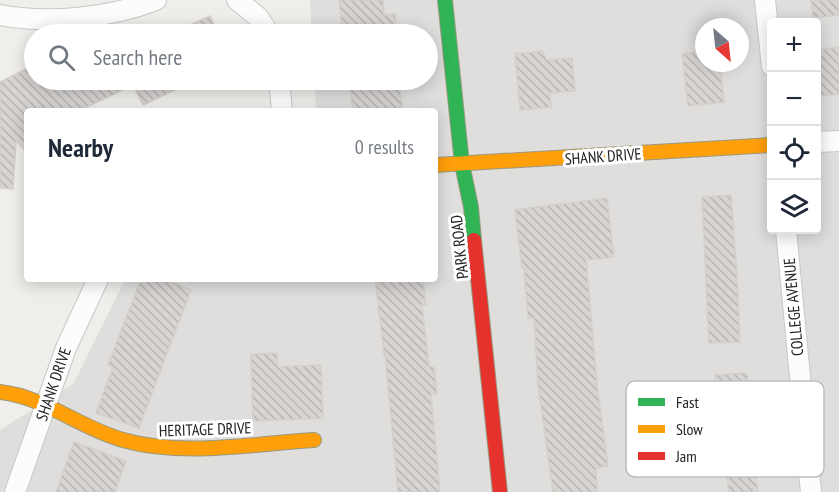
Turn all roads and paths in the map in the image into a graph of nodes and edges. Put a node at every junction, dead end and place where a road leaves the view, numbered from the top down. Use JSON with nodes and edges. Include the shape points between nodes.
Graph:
{"nodes":[{"id":1,"x":156,"y":0,"type":"edge"},
{"id":2,"x":237,"y":0,"type":"edge"},
{"id":3,"x":445,"y":0,"type":"edge"},
{"id":4,"x":765,"y":0,"type":"edge"},
{"id":5,"x":0,"y":15,"type":"edge"},
{"id":6,"x":767,"y":22,"type":"edge"},
{"id":7,"x":263,"y":24,"type":"edge"},
{"id":8,"x":280,"y":90,"type":"edge"},
{"id":9,"x":282,"y":108,"type":"edge"},
{"id":10,"x":839,"y":141,"type":"edge"},
{"id":11,"x":821,"y":142,"type":"edge"},
{"id":12,"x":767,"y":145,"type":"edge"},
{"id":13,"x":462,"y":164,"type":"junction"},
{"id":14,"x":438,"y":165,"type":"edge"},
{"id":15,"x":786,"y":234,"type":"edge"},
{"id":16,"x":97,"y":282,"type":"edge"},
{"id":17,"x":800,"y":381,"type":"edge"},
{"id":18,"x":0,"y":392,"type":"edge"},
{"id":19,"x":46,"y":405,"type":"junction"},
{"id":20,"x":314,"y":440,"type":"dead end"},
{"id":21,"x":810,"y":477,"type":"edge"},
{"id":22,"x":15,"y":492,"type":"edge"},
{"id":23,"x":500,"y":492,"type":"edge"},
{"id":24,"x":811,"y":492,"type":"edge"}],
"edges":[{"from":1,"to":5,"type":"street","via":[[69,18]]},
{"from":2,"to":7,"type":"street"},
{"from":3,"to":13,"type":"street","name":"PARK ROAD"},
{"from":4,"to":6,"type":"street"},
{"from":8,"to":9,"type":"street"},
{"from":10,"to":11,"type":"street"},
{"from":12,"to":13,"type":"street","name":"SHANK DRIVE"},
{"from":13,"to":14,"type":"street","name":"SHANK DRIVE"},
{"from":13,"to":23,"type":"street","name":"PARK ROAD","via":[[471,207]]},
{"from":15,"to":17,"type":"street","name":"COLLEGE AVENUE"},
{"from":16,"to":19,"type":"street","name":"SHANK DRIVE","via":[[73,330]]},
{"from":18,"to":19,"type":"street","name":"HERITAGE DRIVE","via":[[20,394]]},
{"from":19,"to":20,"type":"street","name":"HERITAGE DRIVE","via":[[82,425],[161,448]]},
{"from":19,"to":22,"type":"street","name":"SHANK DRIVE"},
{"from":21,"to":24,"type":"street","name":"COLLEGE AVENUE"}]}
